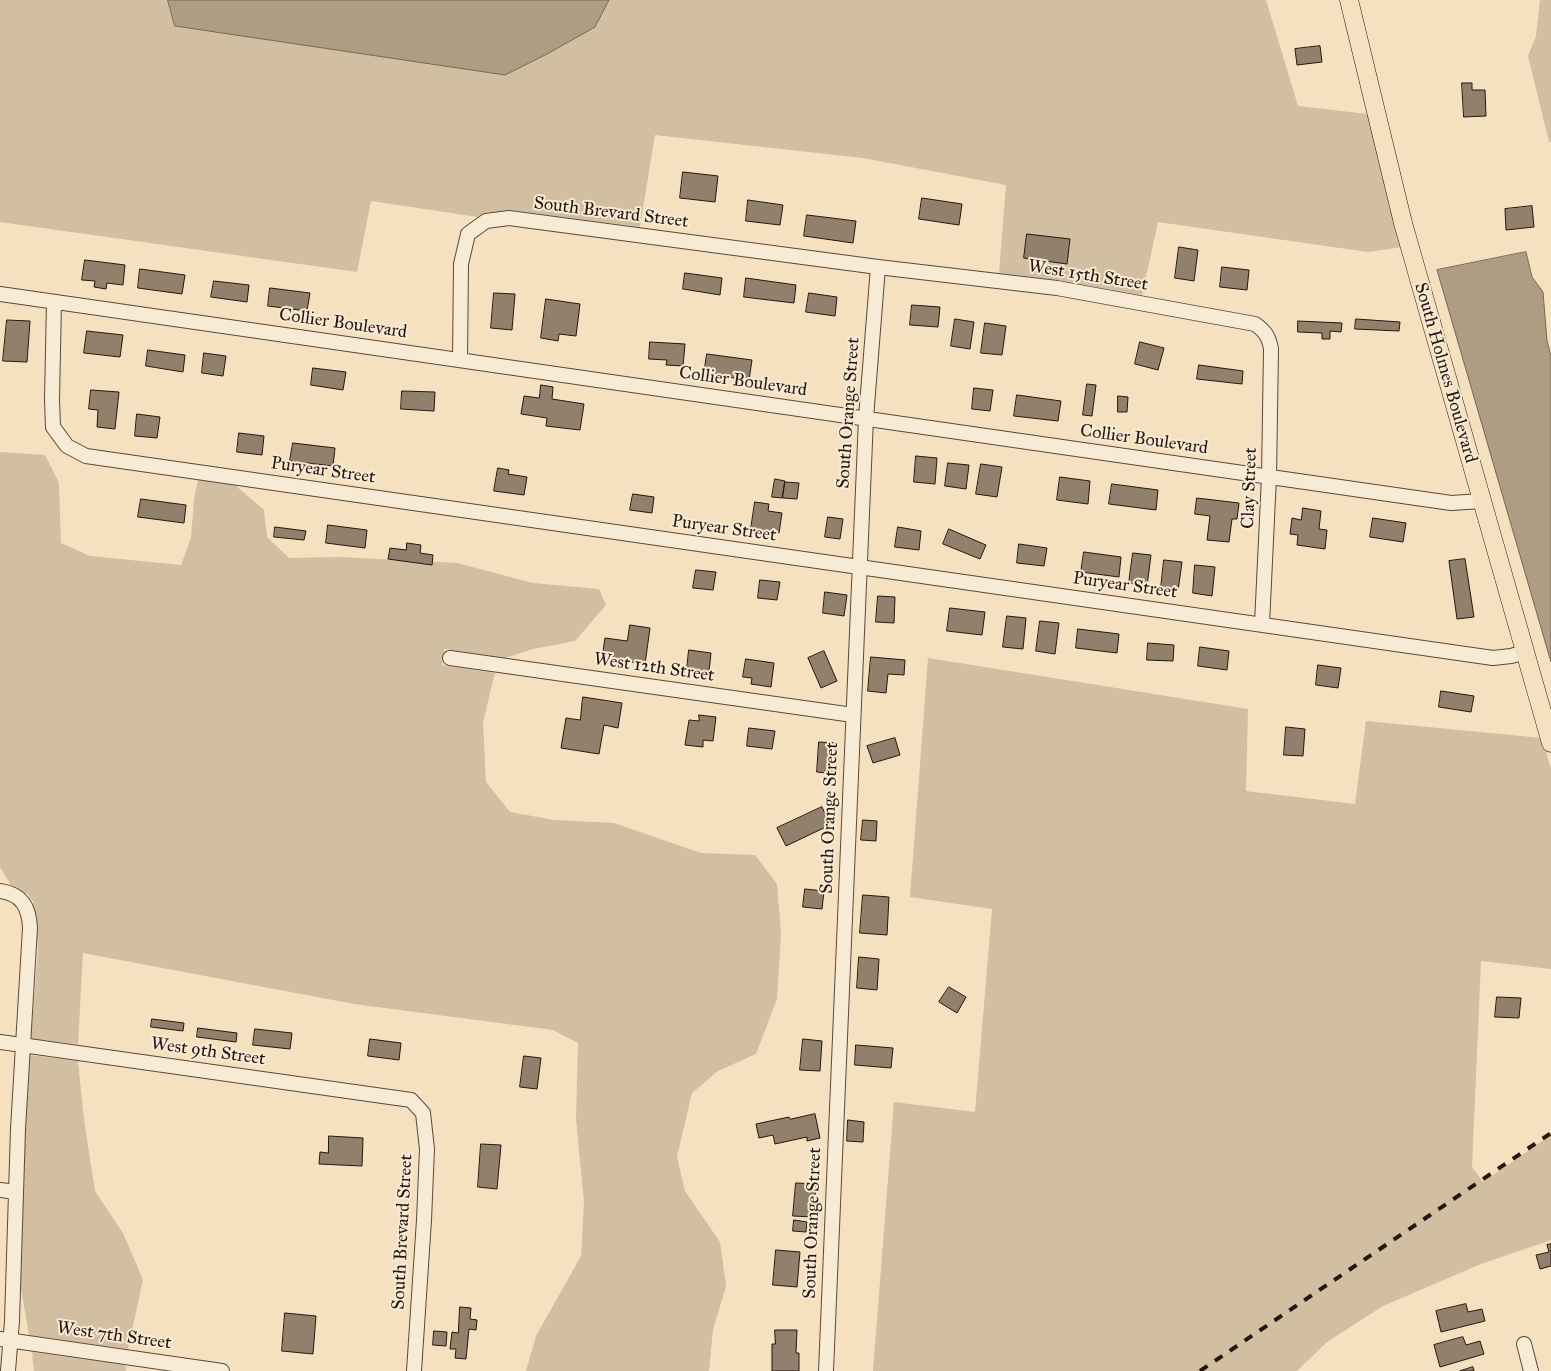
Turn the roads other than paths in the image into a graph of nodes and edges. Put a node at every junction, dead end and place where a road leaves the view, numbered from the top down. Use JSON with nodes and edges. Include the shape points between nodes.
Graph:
{"nodes":[{"id":1,"x":1349,"y":0,"type":"edge"},
{"id":2,"x":878,"y":267,"type":"junction"},
{"id":3,"x":0,"y":294,"type":"edge"},
{"id":4,"x":54,"y":302,"type":"junction"},
{"id":5,"x":1271,"y":353,"type":"joint"},
{"id":6,"x":460,"y":360,"type":"junction"},
{"id":7,"x":866,"y":418,"type":"junction"},
{"id":8,"x":1270,"y":477,"type":"junction"},
{"id":9,"x":1482,"y":501,"type":"junction"},
{"id":10,"x":860,"y":567,"type":"junction"},
{"id":11,"x":1262,"y":624,"type":"junction"},
{"id":12,"x":1525,"y":652,"type":"junction"},
{"id":13,"x":450,"y":658,"type":"dead end"},
{"id":14,"x":853,"y":715,"type":"junction"},
{"id":15,"x":1551,"y":742,"type":"edge"},
{"id":16,"x":0,"y":891,"type":"edge"},
{"id":17,"x":0,"y":1042,"type":"edge"},
{"id":18,"x":23,"y":1046,"type":"junction"},
{"id":19,"x":411,"y":1100,"type":"joint"},
{"id":20,"x":0,"y":1190,"type":"edge"},
{"id":21,"x":16,"y":1192,"type":"junction"},
{"id":22,"x":5,"y":1340,"type":"edge"},
{"id":23,"x":1524,"y":1344,"type":"dead end"},
{"id":24,"x":8,"y":1371,"type":"edge"},
{"id":25,"x":222,"y":1371,"type":"edge"},
{"id":26,"x":414,"y":1371,"type":"edge"},
{"id":27,"x":826,"y":1371,"type":"edge"},
{"id":28,"x":1531,"y":1371,"type":"edge"}],
"edges":[{"from":1,"to":9,"type":"main road","name":"South Holmes Boulevard","via":[[1403,223]]},
{"from":2,"to":5,"type":"street","name":"West 15th Street","via":[[1057,288],[1255,324],[1269,338]]},
{"from":2,"to":6,"type":"street","name":"South Brevard Street","via":[[509,218],[486,221],[468,234],[461,264]]},
{"from":2,"to":7,"type":"street","name":"South Orange Street"},
{"from":3,"to":4,"type":"street","name":"Collier Boulevard"},
{"from":4,"to":6,"type":"street","name":"Collier Boulevard"},
{"from":4,"to":10,"type":"street","name":"Puryear Street","via":[[53,427],[68,446],[86,456]]},
{"from":5,"to":8,"type":"street","name":"Clay Street"},
{"from":6,"to":7,"type":"street","name":"Collier Boulevard"},
{"from":7,"to":8,"type":"street","name":"Collier Boulevard"},
{"from":7,"to":10,"type":"street","name":"South Orange Street"},
{"from":8,"to":9,"type":"street","name":"Collier Boulevard","via":[[1451,503]]},
{"from":8,"to":11,"type":"street","name":"Clay Street"},
{"from":9,"to":12,"type":"main road","name":"South Holmes Boulevard"},
{"from":10,"to":11,"type":"street","name":"Puryear Street"},
{"from":10,"to":14,"type":"street","name":"South Orange Street"},
{"from":11,"to":12,"type":"street","name":"Puryear Street","via":[[1493,658]]},
{"from":12,"to":15,"type":"main road","name":"South Holmes Boulevard"},
{"from":13,"to":14,"type":"street","name":"West 12th Street"},
{"from":14,"to":27,"type":"street","name":"South Orange Street"},
{"from":16,"to":18,"type":"street","via":[[16,896],[29,914]]},
{"from":17,"to":18,"type":"street","name":"West 9th Street"},
{"from":18,"to":19,"type":"street","name":"West 9th Street"},
{"from":18,"to":21,"type":"street"},
{"from":19,"to":26,"type":"street","name":"South Brevard Street","via":[[423,1113],[427,1149]]},
{"from":20,"to":21,"type":"street"},
{"from":21,"to":22,"type":"street"},
{"from":22,"to":24,"type":"street"},
{"from":22,"to":25,"type":"street","name":"West 7th Street"},
{"from":23,"to":28,"type":"street"}]}
